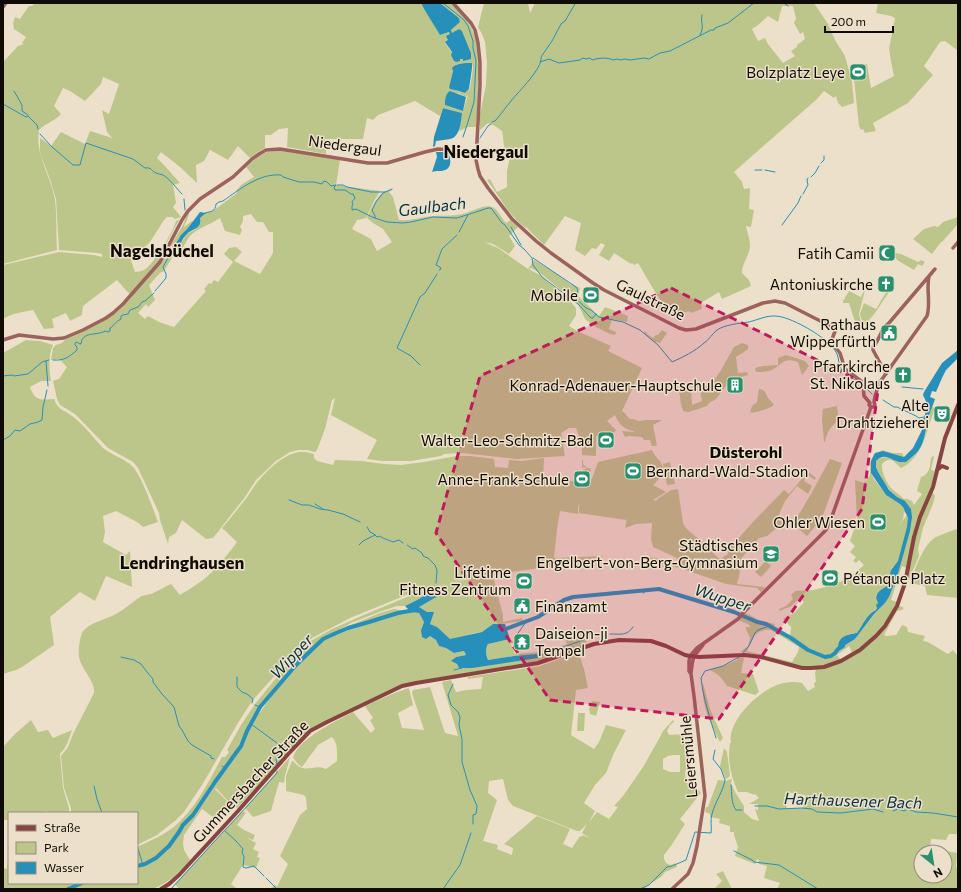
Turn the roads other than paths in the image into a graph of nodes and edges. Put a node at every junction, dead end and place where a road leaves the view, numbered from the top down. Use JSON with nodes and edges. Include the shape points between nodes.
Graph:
{"nodes":[{"id":1,"x":6,"y":3,"type":"edge"},
{"id":2,"x":453,"y":3,"type":"edge"},
{"id":3,"x":3,"y":7,"type":"edge"},
{"id":4,"x":476,"y":154,"type":"junction"},
{"id":5,"x":958,"y":242,"type":"edge"},
{"id":6,"x":954,"y":248,"type":"dead end"},
{"id":7,"x":935,"y":269,"type":"dead end"},
{"id":8,"x":925,"y":284,"type":"junction"},
{"id":9,"x":3,"y":340,"type":"edge"},
{"id":10,"x":886,"y":372,"type":"junction"},
{"id":11,"x":864,"y":396,"type":"junction"},
{"id":12,"x":874,"y":396,"type":"junction"},
{"id":13,"x":872,"y":402,"type":"junction"},
{"id":14,"x":958,"y":405,"type":"edge"},
{"id":15,"x":947,"y":468,"type":"dead end"},
{"id":16,"x":937,"y":470,"type":"junction"},
{"id":17,"x":704,"y":643,"type":"junction"},
{"id":18,"x":700,"y":648,"type":"junction"},
{"id":19,"x":692,"y":656,"type":"junction"},
{"id":20,"x":706,"y":656,"type":"junction"},
{"id":21,"x":160,"y":889,"type":"edge"},
{"id":22,"x":672,"y":889,"type":"edge"}],
"edges":[{"from":1,"to":3,"type":"main road"},
{"from":2,"to":4,"type":"main road","name":"Gaulstraße","via":[[471,23],[478,43],[480,85]]},
{"from":4,"to":9,"type":"main road","name":"Niedergaul","via":[[435,150],[381,164],[280,149],[266,150],[192,207],[182,220],[160,262],[113,313],[64,338],[19,335]]},
{"from":4,"to":11,"type":"main road","name":"Gaulstraße","via":[[483,181],[512,219],[532,238],[592,283],[686,330],[696,329],[763,303],[785,303],[836,329],[832,343],[840,353],[845,369],[862,382]]},
{"from":5,"to":6,"type":"main road"},
{"from":7,"to":8,"type":"main road"},
{"from":8,"to":10,"type":"main road","via":[[929,304],[927,316]]},
{"from":8,"to":10,"type":"main road","via":[[886,324],[873,347]]},
{"from":10,"to":12,"type":"main road"},
{"from":11,"to":12,"type":"main road"},
{"from":11,"to":13,"type":"main road"},
{"from":12,"to":13,"type":"main road"},
{"from":13,"to":17,"type":"main road","via":[[875,404],[871,407],[828,526],[744,612]]},
{"from":14,"to":16,"type":"main road"},
{"from":15,"to":16,"type":"main road","via":[[942,466]]},
{"from":16,"to":20,"type":"main road","via":[[914,537],[907,574],[896,609],[878,635],[869,643],[841,662],[816,668],[790,666],[745,655]]},
{"from":17,"to":18,"type":"main road"},
{"from":17,"to":19,"type":"main road","via":[[696,648]]},
{"from":18,"to":19,"type":"main road"},
{"from":18,"to":20,"type":"main road"},
{"from":19,"to":20,"type":"main road"},
{"from":19,"to":21,"type":"main road","name":"Gummersbacher Straße","via":[[651,641],[619,640],[594,644],[538,663],[396,688],[310,732],[179,875]]},
{"from":19,"to":22,"type":"main road","name":"Leiersmühle","via":[[691,674],[704,796],[691,868]]}]}
